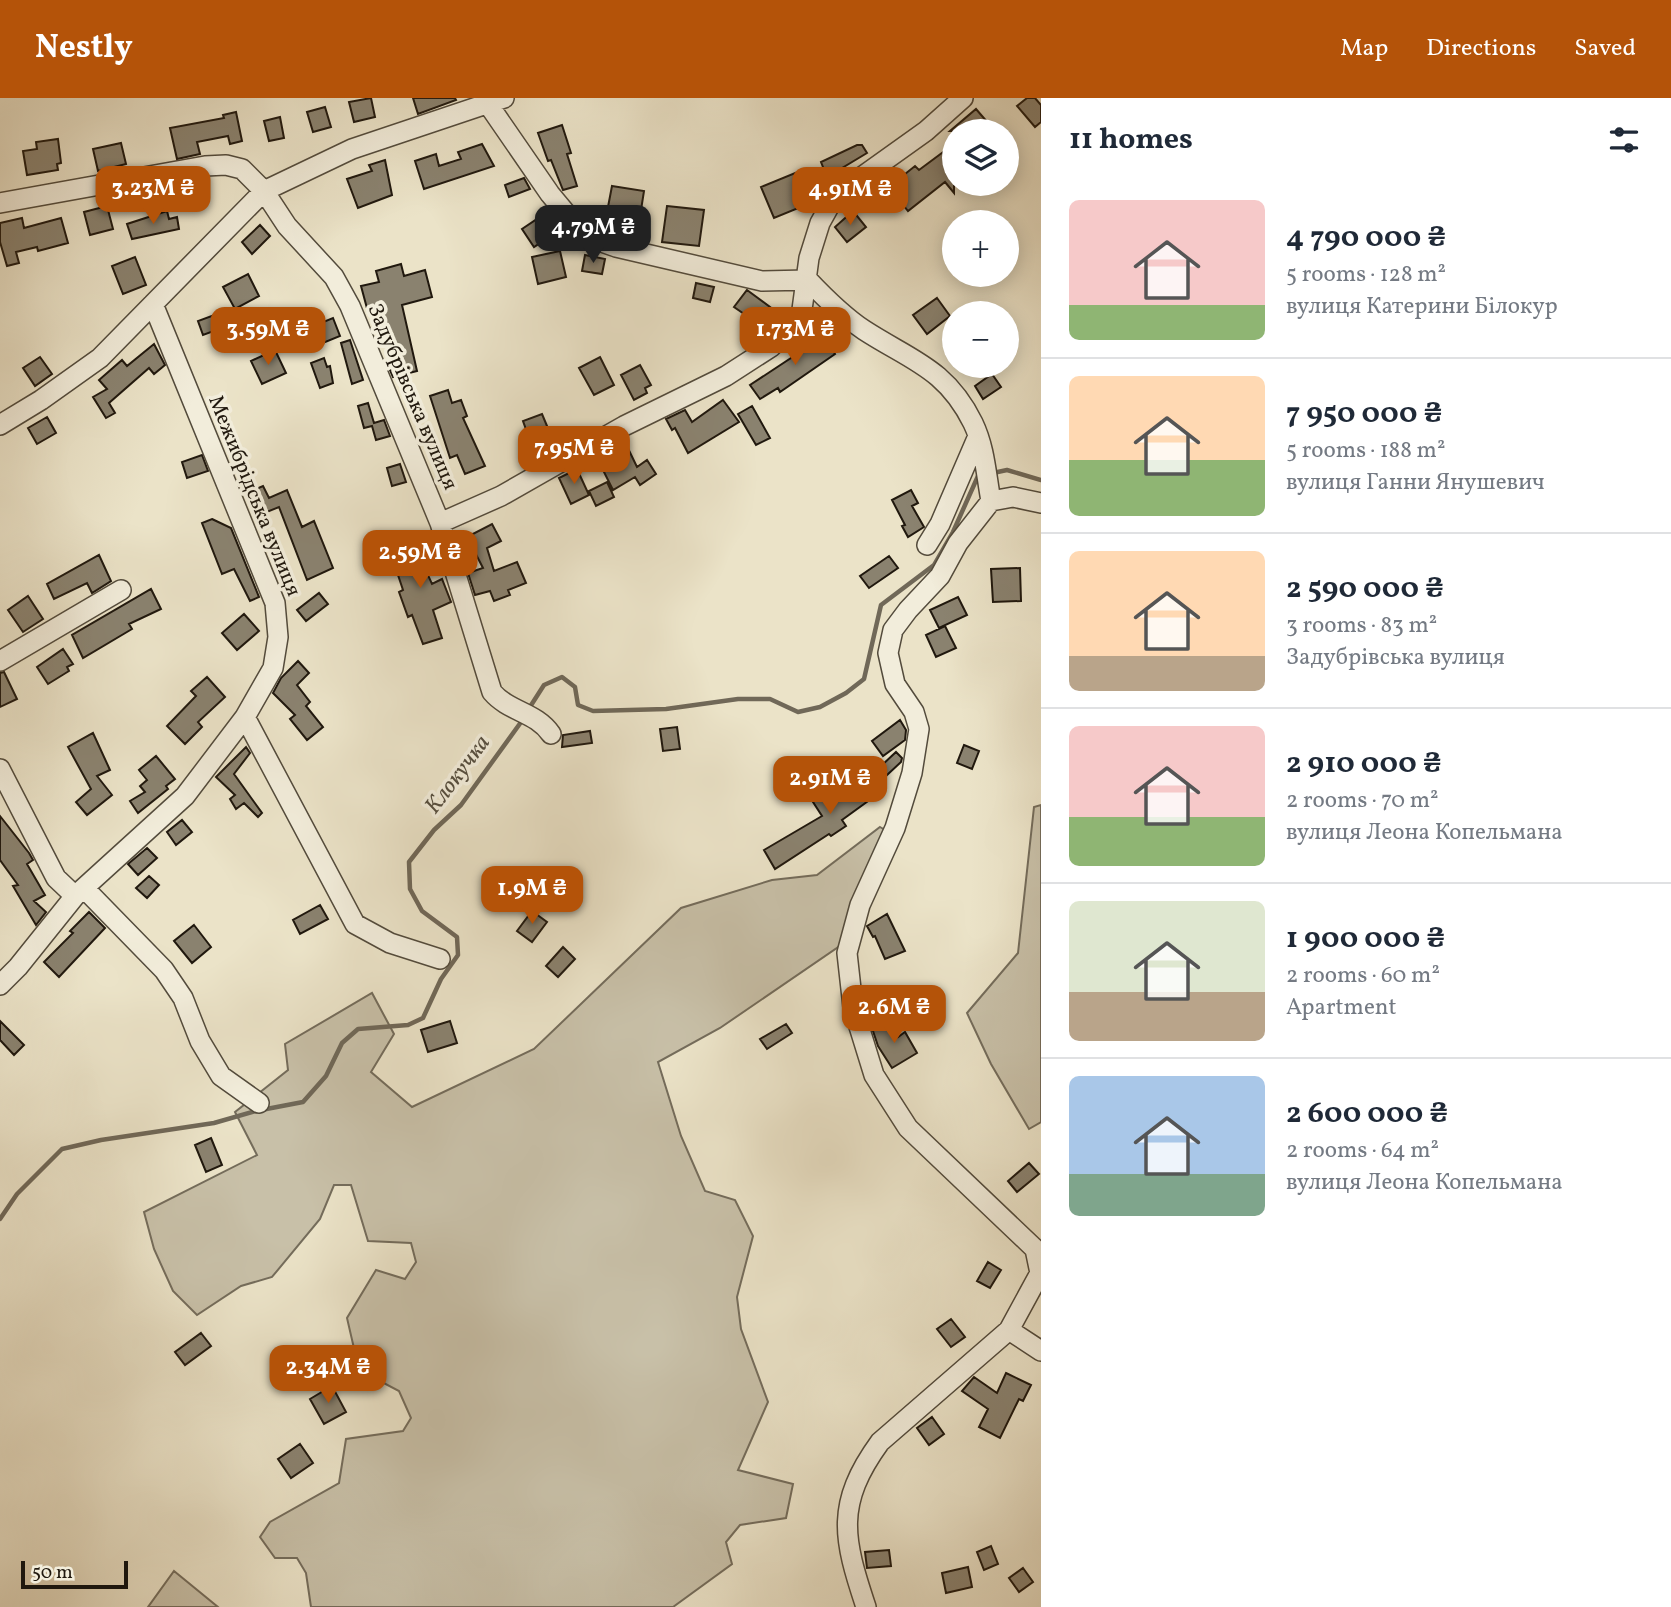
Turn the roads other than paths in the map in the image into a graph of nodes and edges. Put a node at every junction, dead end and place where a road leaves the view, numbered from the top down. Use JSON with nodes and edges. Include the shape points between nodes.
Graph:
{"nodes":[{"id":1,"x":963,"y":98,"type":"edge"},
{"id":2,"x":496,"y":101,"type":"edge"},
{"id":3,"x":264,"y":191,"type":"junction"},
{"id":4,"x":0,"y":203,"type":"edge"},
{"id":5,"x":808,"y":280,"type":"junction"},
{"id":6,"x":153,"y":304,"type":"junction"},
{"id":7,"x":0,"y":425,"type":"edge"},
{"id":8,"x":978,"y":436,"type":"junction"},
{"id":9,"x":990,"y":494,"type":"junction"},
{"id":10,"x":1041,"y":503,"type":"edge"},
{"id":11,"x":440,"y":523,"type":"junction"},
{"id":12,"x":927,"y":545,"type":"dead end"},
{"id":13,"x":121,"y":590,"type":"dead end"},
{"id":14,"x":0,"y":661,"type":"edge"},
{"id":15,"x":245,"y":718,"type":"junction"},
{"id":16,"x":551,"y":734,"type":"dead end"},
{"id":17,"x":0,"y":769,"type":"edge"},
{"id":18,"x":79,"y":892,"type":"junction"},
{"id":19,"x":440,"y":959,"type":"dead end"},
{"id":20,"x":0,"y":985,"type":"edge"},
{"id":21,"x":259,"y":1102,"type":"dead end"},
{"id":22,"x":1038,"y":1246,"type":"edge"},
{"id":23,"x":1009,"y":1331,"type":"junction"},
{"id":24,"x":1041,"y":1351,"type":"edge"},
{"id":25,"x":866,"y":1607,"type":"edge"}],
"edges":[{"from":1,"to":5,"type":"street","via":[[926,131],[835,196],[820,223],[809,258]]},
{"from":2,"to":3,"type":"street","via":[[352,149]]},
{"from":2,"to":5,"type":"street","via":[[550,194],[585,236],[762,281]]},
{"from":3,"to":4,"type":"street","name":"Задубрівська вулиця","via":[[242,169],[226,165]]},
{"from":3,"to":6,"type":"street"},
{"from":3,"to":11,"type":"street","name":"Задубрівська вулиця","via":[[287,226],[334,277]]},
{"from":5,"to":8,"type":"street","via":[[864,330],[932,369],[960,401]]},
{"from":5,"to":11,"type":"street","via":[[801,317],[771,347],[726,376],[624,426],[501,496]]},
{"from":6,"to":7,"type":"street","via":[[100,358]]},
{"from":6,"to":15,"type":"street","name":"Межибрідська вулиця","via":[[275,603],[278,637],[273,668]]},
{"from":8,"to":9,"type":"street"},
{"from":8,"to":12,"type":"street"},
{"from":9,"to":10,"type":"street"},
{"from":9,"to":22,"type":"street","via":[[940,576],[893,630],[888,653],[895,684],[915,712],[919,729],[912,773],[895,828],[860,905],[847,953],[853,1007],[874,1075],[908,1128]]},
{"from":11,"to":16,"type":"street","name":"Задубрівська вулиця","via":[[492,692],[501,703],[544,724]]},
{"from":13,"to":14,"type":"street"},
{"from":15,"to":18,"type":"street","name":"Межибрідська вулиця","via":[[185,796]]},
{"from":15,"to":19,"type":"street","via":[[355,924],[390,943]]},
{"from":17,"to":18,"type":"street","via":[[56,878]]},
{"from":18,"to":20,"type":"street","name":"Межибрідська вулиця"},
{"from":18,"to":21,"type":"street","via":[[164,970],[221,1076]]},
{"from":22,"to":23,"type":"street","via":[[1040,1273]]},
{"from":23,"to":24,"type":"street"},
{"from":23,"to":25,"type":"street","via":[[880,1442],[864,1464],[849,1498],[847,1542]]}]}
